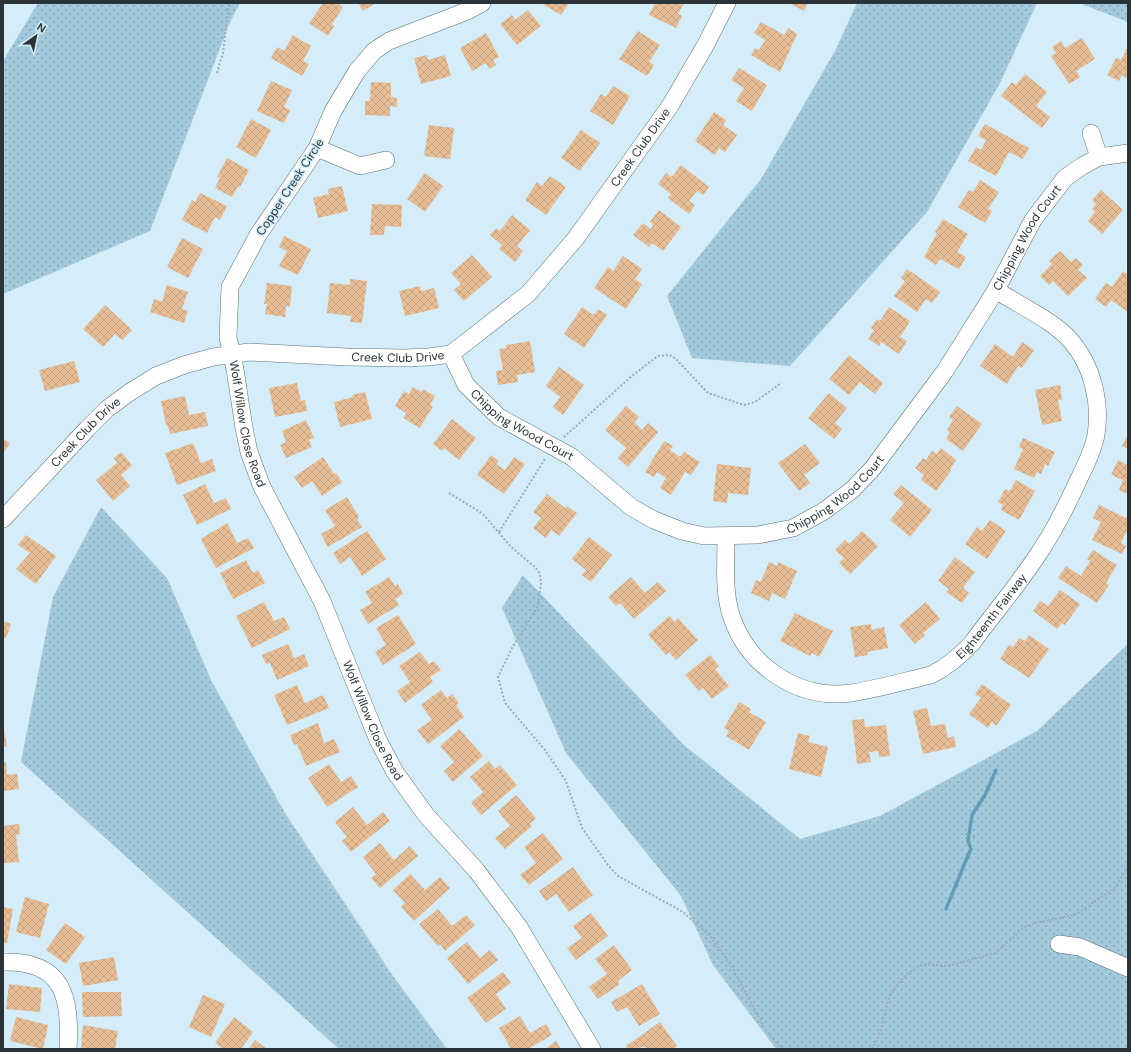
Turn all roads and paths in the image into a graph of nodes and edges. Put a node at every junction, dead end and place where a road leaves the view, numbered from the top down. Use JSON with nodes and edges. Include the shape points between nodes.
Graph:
{"nodes":[{"id":1,"x":229,"y":3,"type":"edge"},
{"id":2,"x":482,"y":3,"type":"edge"},
{"id":3,"x":727,"y":3,"type":"edge"},
{"id":4,"x":217,"y":73,"type":"dead end"},
{"id":5,"x":1091,"y":133,"type":"dead end"},
{"id":6,"x":317,"y":148,"type":"junction"},
{"id":7,"x":1128,"y":153,"type":"edge"},
{"id":8,"x":1099,"y":157,"type":"junction"},
{"id":9,"x":386,"y":160,"type":"dead end"},
{"id":10,"x":996,"y":290,"type":"junction"},
{"id":11,"x":232,"y":353,"type":"junction"},
{"id":12,"x":451,"y":354,"type":"junction"},
{"id":13,"x":781,"y":383,"type":"dead end"},
{"id":14,"x":562,"y":439,"type":"dead end"},
{"id":15,"x":547,"y":455,"type":"dead end"},
{"id":16,"x":449,"y":493,"type":"dead end"},
{"id":17,"x":3,"y":519,"type":"edge"},
{"id":18,"x":499,"y":532,"type":"junction"},
{"id":19,"x":726,"y":537,"type":"junction"},
{"id":20,"x":965,"y":834,"type":"dead end"},
{"id":21,"x":976,"y":836,"type":"dead end"},
{"id":22,"x":1128,"y":866,"type":"edge"},
{"id":23,"x":1059,"y":944,"type":"dead end"},
{"id":24,"x":3,"y":962,"type":"edge"},
{"id":25,"x":1127,"y":965,"type":"edge"},
{"id":26,"x":68,"y":1049,"type":"edge"},
{"id":27,"x":592,"y":1049,"type":"edge"},
{"id":28,"x":782,"y":1049,"type":"edge"},
{"id":29,"x":872,"y":1049,"type":"edge"}],
"edges":[{"from":1,"to":4,"type":"path","via":[[223,53]]},
{"from":2,"to":6,"type":"street","name":"Copper Creek Circle","via":[[429,26],[405,33],[374,51],[357,71],[333,111]]},
{"from":3,"to":12,"type":"street","name":"Creek Club Drive","via":[[670,106],[576,238],[528,294]]},
{"from":5,"to":8,"type":"street"},
{"from":6,"to":9,"type":"street","via":[[360,166]]},
{"from":6,"to":11,"type":"street","name":"Copper Creek Circle","via":[[258,235],[230,287],[228,337]]},
{"from":7,"to":8,"type":"street","name":"Chipping Wood Court"},
{"from":8,"to":10,"type":"street","name":"Chipping Wood Court","via":[[1065,178],[1033,220]]},
{"from":10,"to":19,"type":"street","name":"Chipping Wood Court","via":[[945,371],[872,469],[852,490],[824,511],[793,528],[758,535]]},
{"from":10,"to":19,"type":"street","name":"Eighteenth Fairway","via":[[1057,328],[1082,354],[1095,388],[1097,426],[1090,456],[1069,501],[1039,553],[960,656],[931,675],[850,693],[816,692],[783,680],[753,655],[732,618],[726,580]]},
{"from":11,"to":12,"type":"street","name":"Creek Club Drive","via":[[404,358]]},
{"from":11,"to":17,"type":"street","name":"Creek Club Drive","via":[[184,365],[156,376],[130,392],[86,429]]},
{"from":11,"to":27,"type":"street","name":"Wolf Willow Close Road","via":[[244,428],[255,470],[322,601],[378,740],[404,787],[426,816],[476,870],[519,927]]},
{"from":12,"to":19,"type":"street","name":"Chipping Wood Court","via":[[466,385],[486,406],[499,417],[572,456],[631,507],[682,531]]},
{"from":13,"to":14,"type":"path","via":[[755,402],[744,405],[708,393],[676,359],[663,354],[632,375]]},
{"from":15,"to":18,"type":"path"},
{"from":16,"to":18,"type":"path","via":[[482,514]]},
{"from":18,"to":28,"type":"path","via":[[511,547],[536,568],[542,584],[538,606],[512,648],[498,677],[505,703],[545,750],[566,781],[582,828],[608,866],[618,876],[683,912],[711,937],[731,965],[766,1031]]},
{"from":20,"to":21,"type":"path"},
{"from":22,"to":29,"type":"path","via":[[1115,888],[1075,915],[1026,926],[996,953],[947,966],[919,966],[907,974],[889,998],[879,1036]]},
{"from":23,"to":25,"type":"street","via":[[1080,946]]},
{"from":24,"to":26,"type":"street","via":[[18,961],[39,967],[59,985],[64,993],[70,1022]]}]}
